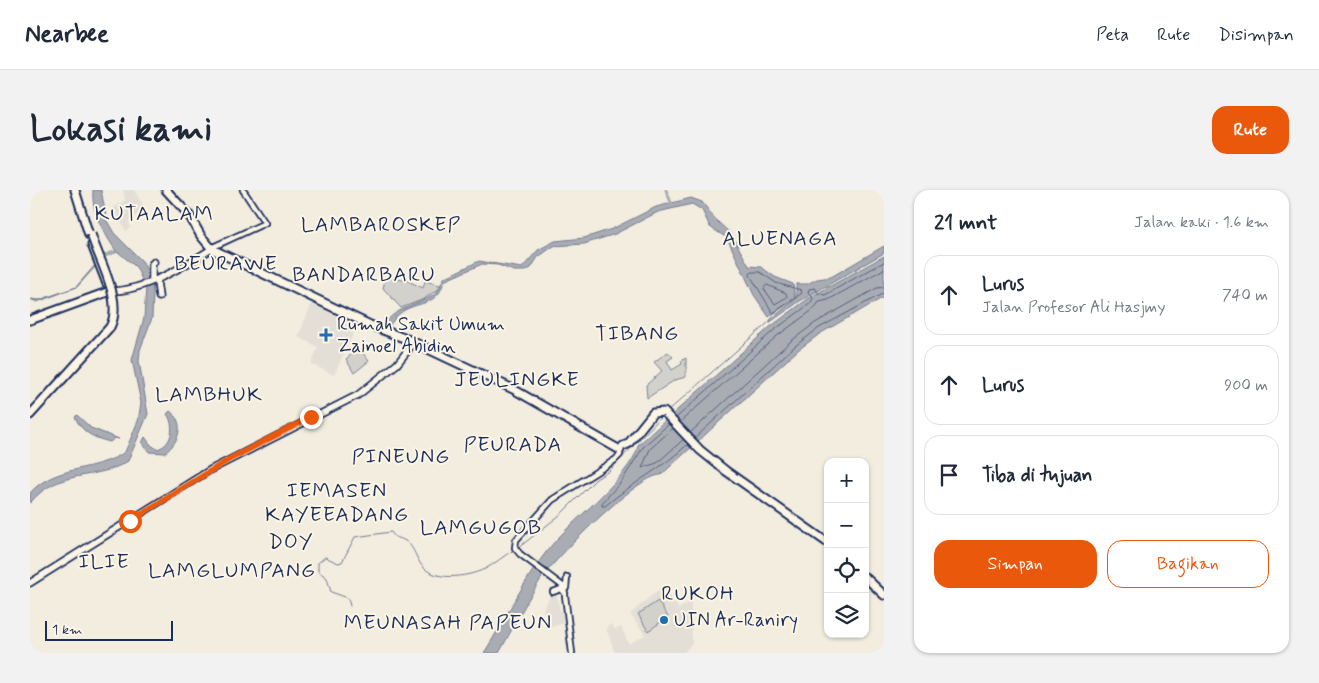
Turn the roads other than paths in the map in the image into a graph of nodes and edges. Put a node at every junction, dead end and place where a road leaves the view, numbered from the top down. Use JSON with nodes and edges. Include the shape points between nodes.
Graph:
{"nodes":[{"id":1,"x":75,"y":190,"type":"edge"},
{"id":2,"x":167,"y":190,"type":"edge"},
{"id":3,"x":243,"y":190,"type":"edge"},
{"id":4,"x":90,"y":233,"type":"junction"},
{"id":5,"x":232,"y":239,"type":"junction"},
{"id":6,"x":212,"y":249,"type":"junction"},
{"id":7,"x":222,"y":253,"type":"junction"},
{"id":8,"x":154,"y":263,"type":"dead end"},
{"id":9,"x":154,"y":279,"type":"junction"},
{"id":10,"x":113,"y":290,"type":"junction"},
{"id":11,"x":159,"y":297,"type":"dead end"},
{"id":12,"x":30,"y":319,"type":"edge"},
{"id":13,"x":375,"y":326,"type":"junction"},
{"id":14,"x":108,"y":328,"type":"junction"},
{"id":15,"x":409,"y":340,"type":"junction"},
{"id":16,"x":417,"y":344,"type":"junction"},
{"id":17,"x":428,"y":349,"type":"junction"},
{"id":18,"x":391,"y":368,"type":"junction"},
{"id":19,"x":30,"y":414,"type":"edge"},
{"id":20,"x":622,"y":450,"type":"junction"},
{"id":21,"x":230,"y":460,"type":"junction"},
{"id":22,"x":209,"y":472,"type":"junction"},
{"id":23,"x":824,"y":540,"type":"edge"},
{"id":24,"x":567,"y":577,"type":"dead end"},
{"id":25,"x":557,"y":580,"type":"junction"},
{"id":26,"x":869,"y":581,"type":"edge"},
{"id":27,"x":30,"y":582,"type":"edge"},
{"id":28,"x":567,"y":594,"type":"junction"},
{"id":29,"x":884,"y":595,"type":"edge"},
{"id":30,"x":572,"y":653,"type":"edge"}],
"edges":[{"from":1,"to":4,"type":"highway"},
{"from":2,"to":6,"type":"highway"},
{"from":3,"to":5,"type":"main road","via":[[264,223]]},
{"from":4,"to":10,"type":"highway","via":[[99,263]]},
{"from":4,"to":14,"type":"highway","bridge":true,"via":[[114,298],[115,310]]},
{"from":5,"to":6,"type":"main road"},
{"from":5,"to":7,"type":"main road","via":[[219,246]]},
{"from":6,"to":7,"type":"highway"},
{"from":6,"to":9,"type":"main road"},
{"from":7,"to":13,"type":"highway"},
{"from":8,"to":9,"type":"main road"},
{"from":9,"to":10,"type":"main road"},
{"from":9,"to":11,"type":"main road"},
{"from":10,"to":12,"type":"highway"},
{"from":10,"to":14,"type":"highway","via":[[113,310]]},
{"from":13,"to":15,"type":"highway"},
{"from":13,"to":17,"type":"highway"},
{"from":14,"to":19,"type":"highway"},
{"from":15,"to":16,"type":"highway"},
{"from":15,"to":18,"type":"main road"},
{"from":16,"to":17,"type":"highway"},
{"from":16,"to":18,"type":"main road","via":[[412,345]]},
{"from":17,"to":20,"type":"highway","via":[[536,401]]},
{"from":18,"to":21,"type":"main road","via":[[356,394]]},
{"from":20,"to":23,"type":"highway","via":[[653,413],[667,415],[697,448]]},
{"from":20,"to":25,"type":"main road","via":[[615,460],[554,500],[519,537],[520,553]]},
{"from":21,"to":22,"type":"main road"},
{"from":21,"to":22,"type":"main road","via":[[216,463]]},
{"from":22,"to":27,"type":"main road"},
{"from":24,"to":28,"type":"main road"},
{"from":25,"to":28,"type":"main road","via":[[564,584]]},
{"from":25,"to":28,"type":"main road","via":[[552,592],[562,589]]},
{"from":26,"to":29,"type":"highway"},
{"from":28,"to":30,"type":"main road"}]}
